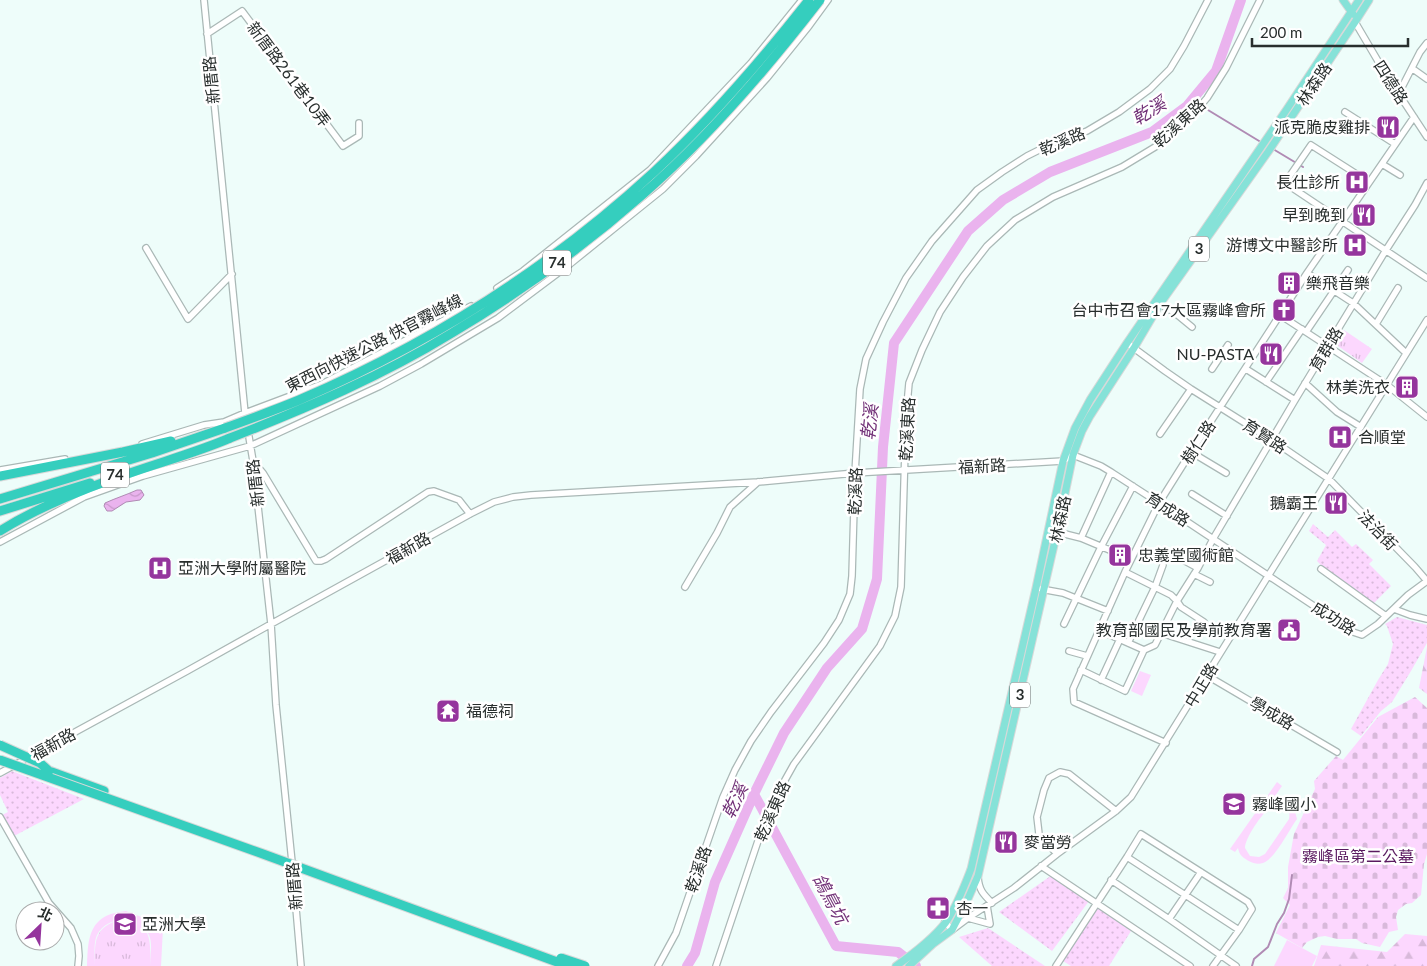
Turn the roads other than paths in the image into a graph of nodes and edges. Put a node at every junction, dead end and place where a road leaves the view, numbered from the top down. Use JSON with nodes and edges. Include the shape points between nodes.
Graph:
{"nodes":[{"id":1,"x":204,"y":0,"type":"edge"},
{"id":2,"x":802,"y":0,"type":"edge"},
{"id":3,"x":808,"y":0,"type":"edge"},
{"id":4,"x":820,"y":0,"type":"edge"},
{"id":5,"x":828,"y":0,"type":"edge"},
{"id":6,"x":1208,"y":0,"type":"edge"},
{"id":7,"x":1260,"y":0,"type":"edge"},
{"id":8,"x":1343,"y":0,"type":"edge"},
{"id":9,"x":1359,"y":0,"type":"edge"},
{"id":10,"x":1368,"y":0,"type":"edge"},
{"id":11,"x":1352,"y":11,"type":"junction"},
{"id":12,"x":1355,"y":22,"type":"junction"},
{"id":13,"x":207,"y":34,"type":"junction"},
{"id":14,"x":1427,"y":43,"type":"edge"},
{"id":15,"x":1420,"y":52,"type":"junction"},
{"id":16,"x":1427,"y":56,"type":"edge"},
{"id":17,"x":1413,"y":68,"type":"junction"},
{"id":18,"x":1427,"y":79,"type":"edge"},
{"id":19,"x":1399,"y":93,"type":"junction"},
{"id":20,"x":1345,"y":112,"type":"dead end"},
{"id":21,"x":1414,"y":117,"type":"junction"},
{"id":22,"x":359,"y":123,"type":"dead end"},
{"id":23,"x":1427,"y":137,"type":"edge"},
{"id":24,"x":1395,"y":144,"type":"junction"},
{"id":25,"x":1382,"y":164,"type":"junction"},
{"id":26,"x":1400,"y":175,"type":"dead end"},
{"id":27,"x":1369,"y":182,"type":"junction"},
{"id":28,"x":1427,"y":183,"type":"edge"},
{"id":29,"x":1342,"y":222,"type":"junction"},
{"id":30,"x":146,"y":248,"type":"dead end"},
{"id":31,"x":1386,"y":250,"type":"junction"},
{"id":32,"x":1348,"y":270,"type":"dead end"},
{"id":33,"x":1307,"y":273,"type":"junction"},
{"id":34,"x":232,"y":274,"type":"junction"},
{"id":35,"x":1427,"y":278,"type":"edge"},
{"id":36,"x":1398,"y":288,"type":"dead end"},
{"id":37,"x":1334,"y":290,"type":"junction"},
{"id":38,"x":1353,"y":303,"type":"junction"},
{"id":39,"x":1160,"y":304,"type":"junction"},
{"id":40,"x":1280,"y":315,"type":"junction"},
{"id":41,"x":1427,"y":320,"type":"edge"},
{"id":42,"x":1376,"y":324,"type":"junction"},
{"id":43,"x":1192,"y":327,"type":"dead end"},
{"id":44,"x":1304,"y":331,"type":"junction"},
{"id":45,"x":1128,"y":343,"type":"junction"},
{"id":46,"x":1228,"y":345,"type":"dead end"},
{"id":47,"x":1327,"y":346,"type":"junction"},
{"id":48,"x":1134,"y":348,"type":"junction"},
{"id":49,"x":1406,"y":353,"type":"junction"},
{"id":50,"x":1246,"y":368,"type":"junction"},
{"id":51,"x":1212,"y":369,"type":"dead end"},
{"id":52,"x":1266,"y":382,"type":"junction"},
{"id":53,"x":1305,"y":383,"type":"junction"},
{"id":54,"x":1387,"y":385,"type":"junction"},
{"id":55,"x":1192,"y":389,"type":"junction"},
{"id":56,"x":1295,"y":400,"type":"junction"},
{"id":57,"x":1220,"y":407,"type":"junction"},
{"id":58,"x":245,"y":413,"type":"junction"},
{"id":59,"x":1427,"y":417,"type":"edge"},
{"id":60,"x":1361,"y":427,"type":"junction"},
{"id":61,"x":225,"y":428,"type":"junction"},
{"id":62,"x":1160,"y":434,"type":"dead end"},
{"id":63,"x":230,"y":438,"type":"junction"},
{"id":64,"x":1272,"y":440,"type":"junction"},
{"id":65,"x":250,"y":446,"type":"junction"},
{"id":66,"x":1191,"y":452,"type":"junction"},
{"id":67,"x":1073,"y":456,"type":"junction"},
{"id":68,"x":253,"y":461,"type":"junction"},
{"id":69,"x":1063,"y":461,"type":"junction"},
{"id":70,"x":0,"y":470,"type":"edge"},
{"id":71,"x":903,"y":470,"type":"junction"},
{"id":72,"x":1111,"y":472,"type":"junction"},
{"id":73,"x":857,"y":473,"type":"junction"},
{"id":74,"x":1226,"y":473,"type":"dead end"},
{"id":75,"x":0,"y":476,"type":"edge"},
{"id":76,"x":1329,"y":479,"type":"junction"},
{"id":77,"x":758,"y":482,"type":"junction"},
{"id":78,"x":1133,"y":486,"type":"junction"},
{"id":79,"x":1192,"y":494,"type":"dead end"},
{"id":80,"x":0,"y":499,"type":"edge"},
{"id":81,"x":1159,"y":503,"type":"junction"},
{"id":82,"x":0,"y":512,"type":"edge"},
{"id":83,"x":470,"y":514,"type":"junction"},
{"id":84,"x":1227,"y":516,"type":"junction"},
{"id":85,"x":2,"y":529,"type":"edge"},
{"id":86,"x":1058,"y":532,"type":"junction"},
{"id":87,"x":1081,"y":538,"type":"junction"},
{"id":88,"x":1213,"y":539,"type":"junction"},
{"id":89,"x":0,"y":542,"type":"edge"},
{"id":90,"x":1102,"y":547,"type":"junction"},
{"id":91,"x":1172,"y":554,"type":"dead end"},
{"id":92,"x":1131,"y":559,"type":"junction"},
{"id":93,"x":1163,"y":565,"type":"dead end"},
{"id":94,"x":1321,"y":569,"type":"dead end"},
{"id":95,"x":1196,"y":571,"type":"junction"},
{"id":96,"x":1125,"y":572,"type":"junction"},
{"id":97,"x":1269,"y":576,"type":"junction"},
{"id":98,"x":1427,"y":581,"type":"edge"},
{"id":99,"x":1210,"y":582,"type":"dead end"},
{"id":100,"x":685,"y":587,"type":"dead end"},
{"id":101,"x":1036,"y":588,"type":"junction"},
{"id":102,"x":1155,"y":588,"type":"junction"},
{"id":103,"x":1044,"y":589,"type":"junction"},
{"id":104,"x":1076,"y":598,"type":"junction"},
{"id":105,"x":1177,"y":601,"type":"junction"},
{"id":106,"x":1394,"y":609,"type":"junction"},
{"id":107,"x":1108,"y":611,"type":"junction"},
{"id":108,"x":1386,"y":616,"type":"junction"},
{"id":109,"x":1427,"y":619,"type":"edge"},
{"id":110,"x":1204,"y":622,"type":"dead end"},
{"id":111,"x":271,"y":624,"type":"junction"},
{"id":112,"x":1064,"y":624,"type":"dead end"},
{"id":113,"x":1099,"y":630,"type":"junction"},
{"id":114,"x":1161,"y":634,"type":"junction"},
{"id":115,"x":1120,"y":639,"type":"junction"},
{"id":116,"x":1128,"y":643,"type":"junction"},
{"id":117,"x":1144,"y":650,"type":"junction"},
{"id":118,"x":1069,"y":651,"type":"dead end"},
{"id":119,"x":1220,"y":652,"type":"junction"},
{"id":120,"x":1087,"y":656,"type":"junction"},
{"id":121,"x":1081,"y":670,"type":"junction"},
{"id":122,"x":1206,"y":675,"type":"junction"},
{"id":123,"x":1101,"y":680,"type":"junction"},
{"id":124,"x":1166,"y":743,"type":"junction"},
{"id":125,"x":0,"y":745,"type":"edge"},
{"id":126,"x":0,"y":752,"type":"edge"},
{"id":127,"x":1337,"y":752,"type":"dead end"},
{"id":128,"x":0,"y":760,"type":"edge"},
{"id":129,"x":49,"y":771,"type":"junction"},
{"id":130,"x":0,"y":773,"type":"edge"},
{"id":131,"x":1116,"y":811,"type":"junction"},
{"id":132,"x":0,"y":817,"type":"edge"},
{"id":133,"x":1057,"y":854,"type":"junction"},
{"id":134,"x":1127,"y":857,"type":"junction"},
{"id":135,"x":1041,"y":866,"type":"junction"},
{"id":136,"x":1201,"y":872,"type":"junction"},
{"id":137,"x":978,"y":876,"type":"junction"},
{"id":138,"x":1111,"y":880,"type":"junction"},
{"id":139,"x":1184,"y":895,"type":"junction"},
{"id":140,"x":1096,"y":903,"type":"junction"},
{"id":141,"x":989,"y":905,"type":"junction"},
{"id":142,"x":968,"y":918,"type":"junction"},
{"id":143,"x":1169,"y":919,"type":"junction"},
{"id":144,"x":945,"y":922,"type":"junction"},
{"id":145,"x":952,"y":930,"type":"junction"},
{"id":146,"x":1239,"y":930,"type":"junction"},
{"id":147,"x":916,"y":955,"type":"junction"},
{"id":148,"x":1221,"y":956,"type":"junction"},
{"id":149,"x":898,"y":964,"type":"edge"},
{"id":150,"x":78,"y":966,"type":"edge"},
{"id":151,"x":301,"y":966,"type":"edge"},
{"id":152,"x":568,"y":966,"type":"edge"},
{"id":153,"x":585,"y":966,"type":"edge"},
{"id":154,"x":658,"y":966,"type":"edge"},
{"id":155,"x":716,"y":966,"type":"edge"},
{"id":156,"x":908,"y":966,"type":"edge"},
{"id":157,"x":1056,"y":966,"type":"edge"},
{"id":158,"x":1190,"y":966,"type":"edge"},
{"id":159,"x":1213,"y":966,"type":"edge"},
{"id":160,"x":1236,"y":966,"type":"edge"}],
"edges":[{"from":1,"to":13,"type":"street","name":"新厝路"},
{"from":2,"to":58,"type":"street","via":[[751,63],[650,170],[523,271],[475,304],[322,384]]},
{"from":3,"to":61,"type":"highway","name":"東西向快速公路 快官霧峰線","number":"74","bridge":true,"via":[[709,118],[640,185],[569,243],[498,294],[422,340],[298,401]]},
{"from":4,"to":63,"type":"highway","name":"東西向快速公路 快官霧峰線","number":"74","bridge":true,"via":[[741,96],[681,158],[642,195],[537,278],[452,334],[389,368],[308,407]]},
{"from":5,"to":65,"type":"street","via":[[767,78],[696,156],[662,189],[570,264],[498,318],[421,364]]},
{"from":6,"to":73,"type":"street","name":"乾溪路","via":[[1170,69],[1150,89],[1087,131],[1051,144],[1002,172],[977,190],[932,241],[906,278],[866,359],[860,389]]},
{"from":7,"to":71,"type":"street","name":"乾溪東路","via":[[1226,68],[1196,111],[1160,144],[1122,167],[1053,197],[1015,220],[987,246],[963,277],[940,312],[910,384]]},
{"from":8,"to":11,"type":"main road","name":"四德路"},
{"from":9,"to":11,"type":"main road","name":"林森路","number":"3"},
{"from":10,"to":12,"type":"main road","name":"林森路","number":"3"},
{"from":11,"to":12,"type":"main road","name":"四德路"},
{"from":11,"to":45,"type":"main road","name":"林森路","number":"3"},
{"from":12,"to":19,"type":"street","name":"四德路"},
{"from":12,"to":39,"type":"main road","name":"林森路","number":"3"},
{"from":13,"to":22,"type":"street","name":"新厝路261巷10弄","via":[[242,11],[343,146],[359,136]]},
{"from":13,"to":34,"type":"street","name":"新厝路"},
{"from":14,"to":15,"type":"street"},
{"from":15,"to":16,"type":"street"},
{"from":15,"to":17,"type":"street"},
{"from":17,"to":18,"type":"street"},
{"from":17,"to":19,"type":"street"},
{"from":19,"to":21,"type":"street","name":"四德路"},
{"from":20,"to":24,"type":"street"},
{"from":21,"to":23,"type":"street","name":"四德路"},
{"from":21,"to":24,"type":"street","name":"樹仁路"},
{"from":24,"to":25,"type":"street","name":"樹仁路"},
{"from":25,"to":26,"type":"street"},
{"from":25,"to":27,"type":"street","name":"樹仁路"},
{"from":27,"to":29,"type":"street","name":"樹仁路"},
{"from":27,"to":29,"type":"street","via":[[1312,145],[1298,164],[1285,184]]},
{"from":28,"to":31,"type":"street","name":"育群路"},
{"from":29,"to":31,"type":"street"},
{"from":29,"to":33,"type":"street","name":"樹仁路"},
{"from":30,"to":34,"type":"street","via":[[188,319]]},
{"from":31,"to":35,"type":"street"},
{"from":31,"to":38,"type":"street","name":"育群路"},
{"from":32,"to":37,"type":"street"},
{"from":33,"to":37,"type":"street"},
{"from":33,"to":40,"type":"street","name":"樹仁路"},
{"from":34,"to":58,"type":"street","name":"新厝路"},
{"from":36,"to":42,"type":"street"},
{"from":37,"to":38,"type":"street"},
{"from":37,"to":44,"type":"street"},
{"from":38,"to":42,"type":"street"},
{"from":38,"to":47,"type":"street","name":"育群路"},
{"from":39,"to":43,"type":"street"},
{"from":39,"to":48,"type":"main road","name":"林森路","number":"3"},
{"from":40,"to":44,"type":"street"},
{"from":40,"to":50,"type":"street","name":"樹仁路"},
{"from":41,"to":49,"type":"street","name":"中正路"},
{"from":42,"to":49,"type":"street"},
{"from":44,"to":47,"type":"street"},
{"from":44,"to":52,"type":"street"},
{"from":45,"to":48,"type":"street","name":"育賢路"},
{"from":45,"to":69,"type":"main road","name":"林森路","number":"3","via":[[1090,400]]},
{"from":46,"to":51,"type":"street"},
{"from":47,"to":53,"type":"street","name":"育群路"},
{"from":47,"to":54,"type":"street"},
{"from":48,"to":55,"type":"street","name":"育賢路"},
{"from":48,"to":67,"type":"main road","name":"林森路","number":"3","via":[[1090,416]]},
{"from":49,"to":54,"type":"street","name":"中正路"},
{"from":50,"to":52,"type":"street"},
{"from":50,"to":57,"type":"street","name":"樹仁路"},
{"from":52,"to":56,"type":"street"},
{"from":53,"to":56,"type":"street","name":"育群路"},
{"from":53,"to":60,"type":"street","via":[[1337,412]]},
{"from":54,"to":59,"type":"street"},
{"from":54,"to":60,"type":"street","name":"中正路"},
{"from":55,"to":57,"type":"street","name":"育賢路"},
{"from":55,"to":62,"type":"street"},
{"from":56,"to":64,"type":"street","name":"育群路"},
{"from":57,"to":64,"type":"street","name":"育賢路"},
{"from":57,"to":66,"type":"street","name":"樹仁路"},
{"from":58,"to":65,"type":"street","name":"新厝路"},
{"from":58,"to":70,"type":"street","via":[[224,422],[123,449]]},
{"from":60,"to":76,"type":"street","name":"中正路"},
{"from":61,"to":75,"type":"highway","via":[[210,428],[167,442]]},
{"from":61,"to":80,"type":"highway","number":"74"},
{"from":63,"to":82,"type":"highway","number":"74"},
{"from":63,"to":85,"type":"highway","via":[[67,497]]},
{"from":64,"to":76,"type":"street","name":"育賢路"},
{"from":64,"to":84,"type":"street","name":"育群路"},
{"from":65,"to":68,"type":"street","name":"新厝路"},
{"from":65,"to":89,"type":"street","via":[[84,496]]},
{"from":66,"to":74,"type":"street"},
{"from":66,"to":81,"type":"street","name":"樹仁路"},
{"from":67,"to":69,"type":"street"},
{"from":67,"to":72,"type":"street","name":"育成路"},
{"from":67,"to":86,"type":"main road","name":"林森路","number":"3"},
{"from":68,"to":83,"type":"street","via":[[316,561],[326,559],[428,492],[434,491],[458,500]]},
{"from":68,"to":111,"type":"street","name":"新厝路"},
{"from":69,"to":71,"type":"street","name":"福新路"},
{"from":69,"to":101,"type":"main road","name":"林森路","number":"3"},
{"from":71,"to":73,"type":"street","name":"福新路"},
{"from":71,"to":155,"type":"street","name":"乾溪東路","via":[[901,587],[895,616],[880,646],[794,764],[771,805]]},
{"from":72,"to":78,"type":"street","name":"育成路"},
{"from":72,"to":87,"type":"street"},
{"from":73,"to":77,"type":"street","name":"福新路"},
{"from":73,"to":154,"type":"street","name":"乾溪路","via":[[850,594],[824,643],[756,734],[735,770],[676,933]]},
{"from":76,"to":97,"type":"street","name":"中正路"},
{"from":76,"to":98,"type":"street","name":"法治街"},
{"from":77,"to":83,"type":"street","name":"福新路","via":[[530,495],[494,502]]},
{"from":77,"to":100,"type":"street","via":[[730,507]]},
{"from":78,"to":81,"type":"street","name":"育成路"},
{"from":78,"to":90,"type":"street"},
{"from":79,"to":84,"type":"street"},
{"from":81,"to":88,"type":"street","name":"育成路"},
{"from":81,"to":92,"type":"street","name":"樹仁路"},
{"from":83,"to":111,"type":"street","name":"福新路"},
{"from":84,"to":88,"type":"street","name":"育群路"},
{"from":86,"to":87,"type":"street"},
{"from":86,"to":103,"type":"main road","name":"林森路","number":"3"},
{"from":87,"to":90,"type":"street"},
{"from":88,"to":95,"type":"street","name":"育群路"},
{"from":88,"to":97,"type":"street","name":"育成路"},
{"from":90,"to":92,"type":"street"},
{"from":90,"to":104,"type":"street"},
{"from":91,"to":95,"type":"street"},
{"from":92,"to":96,"type":"street","name":"樹仁路"},
{"from":93,"to":102,"type":"street"},
{"from":94,"to":108,"type":"street"},
{"from":95,"to":99,"type":"street"},
{"from":95,"to":105,"type":"street","name":"育群路"},
{"from":96,"to":102,"type":"street"},
{"from":96,"to":107,"type":"street","name":"樹仁路"},
{"from":97,"to":108,"type":"street","name":"成功路","via":[[1353,632],[1362,635]]},
{"from":97,"to":119,"type":"street","name":"中正路"},
{"from":98,"to":106,"type":"street","name":"成功路"},
{"from":101,"to":103,"type":"street"},
{"from":101,"to":144,"type":"main road","name":"林森路","number":"3","via":[[971,869]]},
{"from":102,"to":105,"type":"street"},
{"from":102,"to":116,"type":"street"},
{"from":103,"to":104,"type":"street"},
{"from":103,"to":137,"type":"main road","name":"林森路","number":"3"},
{"from":104,"to":107,"type":"street"},
{"from":104,"to":112,"type":"street"},
{"from":105,"to":110,"type":"street"},
{"from":105,"to":114,"type":"street","name":"育群路"},
{"from":106,"to":108,"type":"street","name":"成功路"},
{"from":106,"to":109,"type":"street"},
{"from":107,"to":113,"type":"street","name":"樹仁路"},
{"from":111,"to":130,"type":"street","name":"福新路"},
{"from":111,"to":151,"type":"street","name":"新厝路"},
{"from":113,"to":115,"type":"street"},
{"from":113,"to":120,"type":"street","name":"樹仁路"},
{"from":114,"to":117,"type":"street","name":"育群路","via":[[1154,645]]},
{"from":114,"to":119,"type":"street"},
{"from":115,"to":116,"type":"street"},
{"from":115,"to":123,"type":"street"},
{"from":116,"to":117,"type":"street"},
{"from":117,"to":123,"type":"street","via":[[1125,691]]},
{"from":118,"to":120,"type":"street"},
{"from":119,"to":122,"type":"street","name":"中正路"},
{"from":120,"to":121,"type":"street","name":"樹仁路"},
{"from":121,"to":123,"type":"street"},
{"from":121,"to":124,"type":"street","name":"樹仁路","via":[[1073,689],[1074,702]]},
{"from":122,"to":124,"type":"street","name":"中正路"},
{"from":122,"to":127,"type":"street","name":"學成路"},
{"from":124,"to":131,"type":"street","name":"中正路","via":[[1131,797]]},
{"from":125,"to":129,"type":"highway","bridge":true,"via":[[40,763]]},
{"from":126,"to":129,"type":"highway"},
{"from":128,"to":152,"type":"highway","bridge":true},
{"from":129,"to":153,"type":"highway","bridge":true},
{"from":131,"to":133,"type":"street","name":"中正路"},
{"from":131,"to":133,"type":"street","via":[[1069,774],[1060,772],[1049,778],[1037,817],[1039,834]]},
{"from":132,"to":150,"type":"street","via":[[49,903],[71,928],[78,944]]},
{"from":133,"to":135,"type":"street","name":"中正路"},
{"from":134,"to":136,"type":"street","via":[[1140,834]]},
{"from":134,"to":138,"type":"street"},
{"from":134,"to":139,"type":"street"},
{"from":135,"to":140,"type":"street"},
{"from":135,"to":141,"type":"street","name":"中正路"},
{"from":136,"to":139,"type":"street"},
{"from":136,"to":146,"type":"street","via":[[1248,902],[1252,909]]},
{"from":137,"to":141,"type":"street","via":[[978,886]]},
{"from":137,"to":145,"type":"main road","name":"林森路","number":"3"},
{"from":138,"to":140,"type":"street"},
{"from":138,"to":143,"type":"street"},
{"from":139,"to":143,"type":"street"},
{"from":139,"to":146,"type":"street"},
{"from":140,"to":157,"type":"street"},
{"from":140,"to":158,"type":"street"},
{"from":141,"to":142,"type":"street","name":"中正路"},
{"from":141,"to":142,"type":"street","via":[[990,924]]},
{"from":142,"to":145,"type":"street","name":"中正路"},
{"from":143,"to":148,"type":"street"},
{"from":144,"to":145,"type":"street"},
{"from":144,"to":147,"type":"main road","number":"3"},
{"from":145,"to":147,"type":"main road","name":"中正路","number":"3"},
{"from":146,"to":148,"type":"street"},
{"from":147,"to":149,"type":"main road","number":"3"},
{"from":147,"to":156,"type":"main road","number":"3"},
{"from":148,"to":159,"type":"street"},
{"from":148,"to":160,"type":"street"}]}
